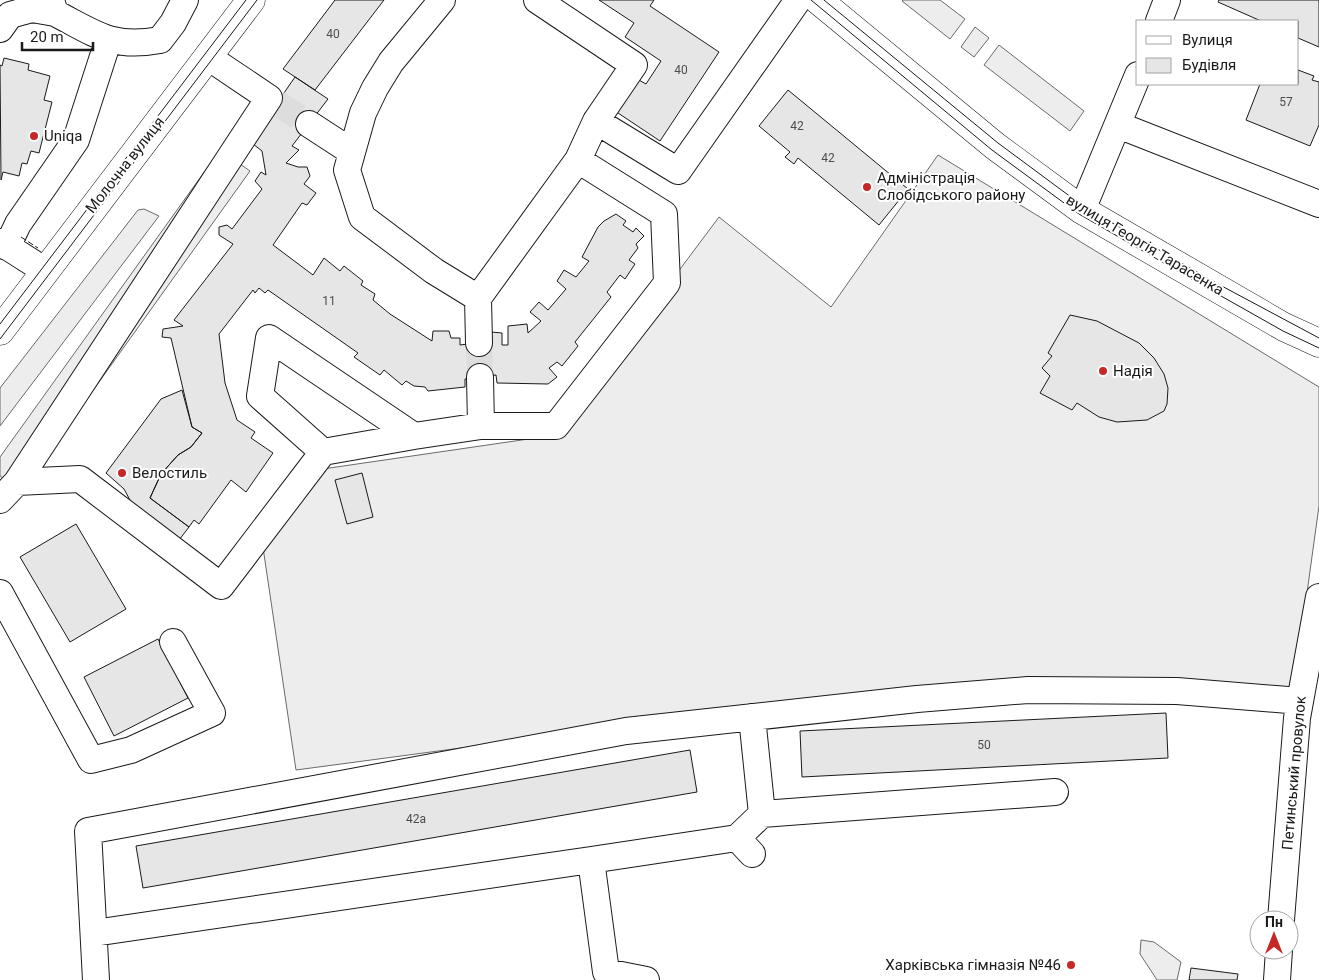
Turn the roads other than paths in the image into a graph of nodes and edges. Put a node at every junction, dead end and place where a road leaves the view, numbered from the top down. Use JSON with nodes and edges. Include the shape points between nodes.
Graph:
{"nodes":[{"id":1,"x":185,"y":0,"type":"edge"},
{"id":2,"x":251,"y":0,"type":"edge"},
{"id":3,"x":442,"y":0,"type":"edge"},
{"id":4,"x":537,"y":0,"type":"edge"},
{"id":5,"x":798,"y":0,"type":"edge"},
{"id":6,"x":818,"y":0,"type":"edge"},
{"id":7,"x":1168,"y":0,"type":"edge"},
{"id":8,"x":53,"y":6,"type":"edge"},
{"id":9,"x":1159,"y":20,"type":"edge"},
{"id":10,"x":0,"y":29,"type":"edge"},
{"id":11,"x":108,"y":41,"type":"junction"},
{"id":12,"x":208,"y":58,"type":"junction"},
{"id":13,"x":1136,"y":79,"type":"edge"},
{"id":14,"x":596,"y":121,"type":"junction"},
{"id":15,"x":309,"y":124,"type":"tunnel mouth"},
{"id":16,"x":1118,"y":125,"type":"junction"},
{"id":17,"x":352,"y":152,"type":"junction"},
{"id":18,"x":578,"y":160,"type":"junction"},
{"id":19,"x":1319,"y":204,"type":"edge"},
{"id":20,"x":1082,"y":210,"type":"junction"},
{"id":21,"x":9,"y":218,"type":"edge"},
{"id":22,"x":4,"y":245,"type":"edge"},
{"id":23,"x":44,"y":270,"type":"junction"},
{"id":24,"x":478,"y":298,"type":"junction"},
{"id":25,"x":0,"y":331,"type":"edge"},
{"id":26,"x":479,"y":343,"type":"tunnel mouth"},
{"id":27,"x":1319,"y":343,"type":"edge"},
{"id":28,"x":480,"y":377,"type":"tunnel mouth"},
{"id":29,"x":482,"y":426,"type":"junction"},
{"id":30,"x":414,"y":436,"type":"junction"},
{"id":31,"x":324,"y":452,"type":"junction"},
{"id":32,"x":9,"y":491,"type":"edge"},
{"id":33,"x":0,"y":593,"type":"edge"},
{"id":34,"x":1319,"y":597,"type":"edge"},
{"id":35,"x":173,"y":642,"type":"dead end"},
{"id":36,"x":1300,"y":701,"type":"junction"},
{"id":37,"x":752,"y":717,"type":"junction"},
{"id":38,"x":1055,"y":792,"type":"dead end"},
{"id":39,"x":762,"y":814,"type":"junction"},
{"id":40,"x":591,"y":860,"type":"junction"},
{"id":41,"x":1283,"y":910,"type":"edge"},
{"id":42,"x":94,"y":933,"type":"junction"},
{"id":43,"x":1278,"y":960,"type":"edge"},
{"id":44,"x":96,"y":980,"type":"edge"},
{"id":45,"x":646,"y":980,"type":"edge"},
{"id":46,"x":1277,"y":980,"type":"edge"}],
"edges":[{"from":1,"to":11,"type":"street","via":[[174,23],[160,40],[140,44]]},
{"from":2,"to":12,"type":"main road","name":"Молочна вулиця"},
{"from":3,"to":17,"type":"street","via":[[391,62],[375,88],[363,113]]},
{"from":4,"to":14,"type":"street","via":[[634,65]]},
{"from":5,"to":14,"type":"street","via":[[678,171]]},
{"from":6,"to":20,"type":"main road","name":"вулиця Георгія Тарасенка","via":[[995,146]]},
{"from":7,"to":9,"type":"street"},
{"from":8,"to":10,"type":"street","via":[[10,15]]},
{"from":8,"to":11,"type":"street"},
{"from":11,"to":21,"type":"street","via":[[76,140]]},
{"from":12,"to":23,"type":"main road","name":"Молочна вулиця"},
{"from":12,"to":32,"type":"street","via":[[273,100]]},
{"from":13,"to":16,"type":"street"},
{"from":14,"to":18,"type":"street"},
{"from":15,"to":17,"type":"street"},
{"from":16,"to":19,"type":"street"},
{"from":16,"to":20,"type":"street"},
{"from":17,"to":24,"type":"street","via":[[347,170],[362,217],[434,271]]},
{"from":18,"to":24,"type":"street"},
{"from":18,"to":29,"type":"street","via":[[664,214],[667,283],[556,426]]},
{"from":20,"to":27,"type":"main road","name":"вулиця Георгія Тарасенка","via":[[1276,322]]},
{"from":21,"to":22,"type":"street"},
{"from":22,"to":23,"type":"street"},
{"from":23,"to":25,"type":"main road","name":"Молочна вулиця"},
{"from":24,"to":26,"type":"street"},
{"from":28,"to":29,"type":"street"},
{"from":29,"to":30,"type":"street"},
{"from":30,"to":31,"type":"street"},
{"from":30,"to":31,"type":"street","via":[[269,338],[260,396]]},
{"from":31,"to":32,"type":"street","via":[[221,586],[80,479]]},
{"from":33,"to":35,"type":"street","via":[[91,760],[131,750],[212,713]]},
{"from":34,"to":36,"type":"street","name":"Петинський провулок"},
{"from":36,"to":37,"type":"street","via":[[1198,691],[1028,690]]},
{"from":36,"to":41,"type":"street","name":"Петинський провулок"},
{"from":37,"to":39,"type":"street"},
{"from":37,"to":42,"type":"street","via":[[616,732],[88,831]]},
{"from":38,"to":39,"type":"street"},
{"from":39,"to":40,"type":"street","via":[[745,846]]},
{"from":40,"to":42,"type":"street"},
{"from":40,"to":45,"type":"street","via":[[606,972]]},
{"from":42,"to":44,"type":"street"},
{"from":43,"to":46,"type":"street"}]}
